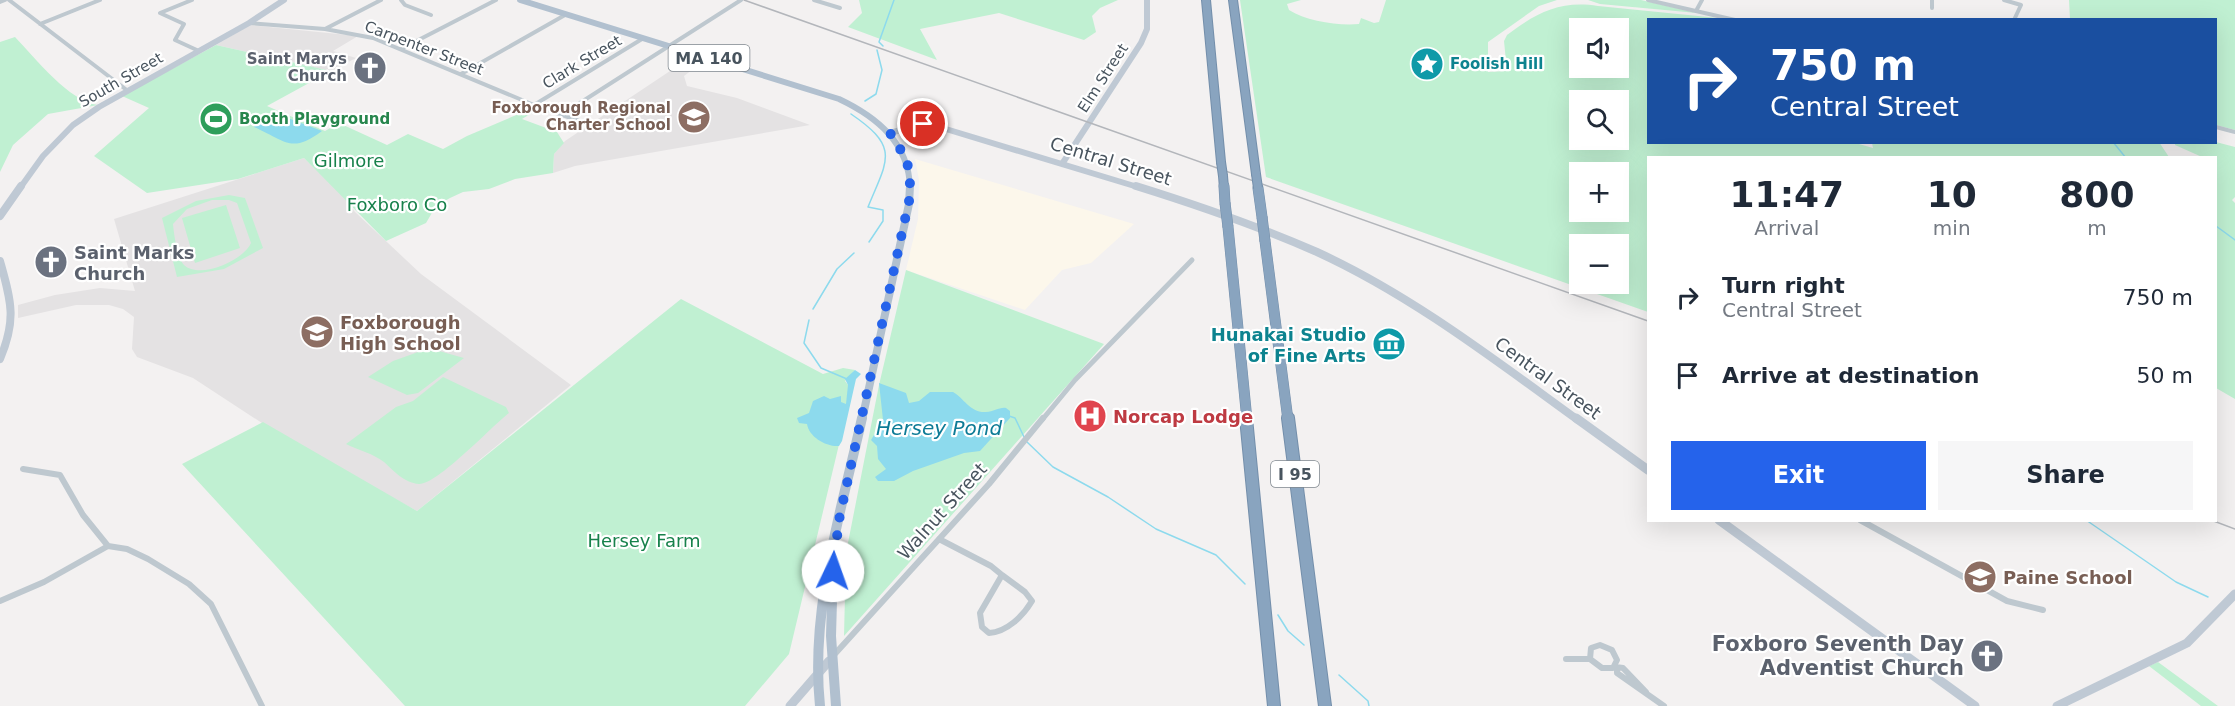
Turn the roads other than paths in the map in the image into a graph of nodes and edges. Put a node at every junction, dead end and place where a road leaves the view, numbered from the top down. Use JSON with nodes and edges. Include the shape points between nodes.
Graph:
{"nodes":[{"id":1,"x":4,"y":0,"type":"edge"},
{"id":2,"x":9,"y":0,"type":"edge"},
{"id":3,"x":100,"y":0,"type":"edge"},
{"id":4,"x":192,"y":0,"type":"edge"},
{"id":5,"x":284,"y":0,"type":"edge"},
{"id":6,"x":381,"y":0,"type":"edge"},
{"id":7,"x":401,"y":0,"type":"edge"},
{"id":8,"x":496,"y":0,"type":"edge"},
{"id":9,"x":519,"y":0,"type":"edge"},
{"id":10,"x":741,"y":0,"type":"edge"},
{"id":11,"x":814,"y":0,"type":"edge"},
{"id":12,"x":1148,"y":0,"type":"edge"},
{"id":13,"x":1206,"y":0,"type":"edge"},
{"id":14,"x":1233,"y":0,"type":"edge"},
{"id":15,"x":1648,"y":0,"type":"edge"},
{"id":16,"x":1702,"y":0,"type":"edge"},
{"id":17,"x":1932,"y":0,"type":"edge"},
{"id":18,"x":2004,"y":0,"type":"edge"},
{"id":19,"x":0,"y":2,"type":"edge"},
{"id":20,"x":2021,"y":5,"type":"joint"},
{"id":21,"x":840,"y":8,"type":"dead end"},
{"id":22,"x":1932,"y":8,"type":"dead end"},
{"id":23,"x":1696,"y":11,"type":"junction"},
{"id":24,"x":162,"y":12,"type":"joint"},
{"id":25,"x":431,"y":15,"type":"dead end"},
{"id":26,"x":565,"y":15,"type":"junction"},
{"id":27,"x":1726,"y":18,"type":"edge"},
{"id":28,"x":2015,"y":18,"type":"edge"},
{"id":29,"x":249,"y":23,"type":"junction"},
{"id":30,"x":40,"y":24,"type":"junction"},
{"id":31,"x":326,"y":29,"type":"junction"},
{"id":32,"x":642,"y":39,"type":"junction"},
{"id":33,"x":670,"y":47,"type":"junction"},
{"id":34,"x":401,"y":49,"type":"junction"},
{"id":35,"x":199,"y":51,"type":"junction"},
{"id":36,"x":461,"y":74,"type":"junction"},
{"id":37,"x":128,"y":91,"type":"junction"},
{"id":38,"x":534,"y":105,"type":"junction"},
{"id":39,"x":561,"y":115,"type":"junction"},
{"id":40,"x":585,"y":123,"type":"dead end"},
{"id":41,"x":2217,"y":128,"type":"edge"},
{"id":42,"x":2235,"y":132,"type":"edge"},
{"id":43,"x":890,"y":133,"type":"junction"},
{"id":44,"x":1062,"y":164,"type":"junction"},
{"id":45,"x":0,"y":216,"type":"edge"},
{"id":46,"x":1192,"y":260,"type":"dead end"},
{"id":47,"x":0,"y":263,"type":"edge"},
{"id":48,"x":0,"y":359,"type":"edge"},
{"id":49,"x":1026,"y":440,"type":"joint"},
{"id":50,"x":23,"y":469,"type":"dead end"},
{"id":51,"x":1647,"y":469,"type":"edge"},
{"id":52,"x":1722,"y":522,"type":"edge"},
{"id":53,"x":1864,"y":522,"type":"edge"},
{"id":54,"x":835,"y":539,"type":"junction"},
{"id":55,"x":939,"y":539,"type":"junction"},
{"id":56,"x":108,"y":546,"type":"junction"},
{"id":57,"x":1002,"y":575,"type":"junction"},
{"id":58,"x":2235,"y":594,"type":"edge"},
{"id":59,"x":0,"y":601,"type":"edge"},
{"id":60,"x":2043,"y":610,"type":"dead end"},
{"id":61,"x":1566,"y":659,"type":"dead end"},
{"id":62,"x":1590,"y":659,"type":"junction"},
{"id":63,"x":830,"y":661,"type":"junction"},
{"id":64,"x":1616,"y":667,"type":"junction"},
{"id":65,"x":1271,"y":675,"type":"junction"},
{"id":66,"x":817,"y":676,"type":"junction"},
{"id":67,"x":262,"y":706,"type":"edge"},
{"id":68,"x":790,"y":706,"type":"edge"},
{"id":69,"x":820,"y":706,"type":"edge"},
{"id":70,"x":836,"y":706,"type":"edge"},
{"id":71,"x":1266,"y":706,"type":"edge"},
{"id":72,"x":1274,"y":706,"type":"edge"},
{"id":73,"x":1325,"y":706,"type":"edge"},
{"id":74,"x":1664,"y":706,"type":"edge"},
{"id":75,"x":1976,"y":706,"type":"edge"},
{"id":76,"x":2056,"y":706,"type":"edge"}],
"edges":[{"from":1,"to":19,"type":"street"},
{"from":2,"to":30,"type":"street"},
{"from":3,"to":30,"type":"street"},
{"from":4,"to":24,"type":"street"},
{"from":5,"to":29,"type":"main road","name":"South Street"},
{"from":6,"to":31,"type":"street"},
{"from":7,"to":25,"type":"street"},
{"from":8,"to":34,"type":"street"},
{"from":9,"to":26,"type":"main road","number":"MA 140"},
{"from":10,"to":33,"type":"street"},
{"from":11,"to":21,"type":"street"},
{"from":12,"to":44,"type":"main road","name":"Elm Street","via":[[1147,28],[1140,43]]},
{"from":13,"to":65,"type":"highway","number":"I 95","bridge":true},
{"from":14,"to":73,"type":"highway","number":"I 95","bridge":true},
{"from":15,"to":23,"type":"street"},
{"from":16,"to":23,"type":"street"},
{"from":17,"to":22,"type":"street"},
{"from":18,"to":20,"type":"street"},
{"from":20,"to":28,"type":"street"},
{"from":23,"to":27,"type":"street"},
{"from":24,"to":35,"type":"street","via":[[184,24],[174,40]]},
{"from":26,"to":32,"type":"main road","number":"MA 140"},
{"from":26,"to":36,"type":"street"},
{"from":29,"to":31,"type":"street","name":"Carpenter Street"},
{"from":29,"to":35,"type":"main road","name":"South Street"},
{"from":30,"to":37,"type":"street"},
{"from":31,"to":34,"type":"street","name":"Carpenter Street","via":[[367,36]]},
{"from":32,"to":33,"type":"main road","number":"MA 140"},
{"from":32,"to":38,"type":"street","name":"Clark Street"},
{"from":33,"to":39,"type":"street"},
{"from":33,"to":43,"type":"main road","number":"MA 140","via":[[836,98],[868,114]]},
{"from":34,"to":36,"type":"street","name":"Carpenter Street"},
{"from":35,"to":37,"type":"main road","name":"South Street"},
{"from":36,"to":38,"type":"street","name":"Carpenter Street"},
{"from":37,"to":45,"type":"main road","name":"South Street","via":[[92,111],[63,134]]},
{"from":38,"to":39,"type":"street","name":"Carpenter Street"},
{"from":39,"to":40,"type":"street","name":"Carpenter Street"},
{"from":41,"to":42,"type":"street"},
{"from":43,"to":44,"type":"main road","name":"Central Street","via":[[933,125]]},
{"from":43,"to":54,"type":"main road","number":"MA 140","via":[[908,164],[910,198]]},
{"from":44,"to":51,"type":"main road","name":"Central Street","via":[[1219,212],[1342,265],[1476,346]]},
{"from":46,"to":49,"type":"street","name":"Walnut Street","via":[[1075,380]]},
{"from":47,"to":48,"type":"main road","via":[[13,308],[8,341]]},
{"from":49,"to":55,"type":"street","name":"Walnut Street"},
{"from":50,"to":56,"type":"street","via":[[60,475],[83,515]]},
{"from":52,"to":75,"type":"main road"},
{"from":53,"to":60,"type":"street","via":[[2007,601]]},
{"from":54,"to":63,"type":"main road","number":"MA 140"},
{"from":54,"to":66,"type":"main road","number":"MA 140","via":[[821,605]]},
{"from":55,"to":57,"type":"street"},
{"from":55,"to":63,"type":"street","name":"Walnut Street"},
{"from":56,"to":59,"type":"street","via":[[44,582]]},
{"from":56,"to":67,"type":"street","via":[[127,549],[148,559],[189,584],[211,604]]},
{"from":57,"to":57,"type":"street","via":[[1032,601],[1001,630],[989,633],[978,617]]},
{"from":58,"to":76,"type":"main road","via":[[2187,643]]},
{"from":61,"to":62,"type":"street"},
{"from":62,"to":64,"type":"street","via":[[1602,668]]},
{"from":62,"to":64,"type":"street","via":[[1591,648],[1605,646],[1617,657]]},
{"from":63,"to":66,"type":"main road","name":"Walnut Street"},
{"from":63,"to":70,"type":"main road","number":"MA 140"},
{"from":64,"to":74,"type":"street","via":[[1617,673]]},
{"from":65,"to":71,"type":"highway"},
{"from":65,"to":72,"type":"highway","number":"I 95"},
{"from":66,"to":68,"type":"main road","name":"Walnut Street"},
{"from":66,"to":69,"type":"main road","number":"MA 140"}]}
